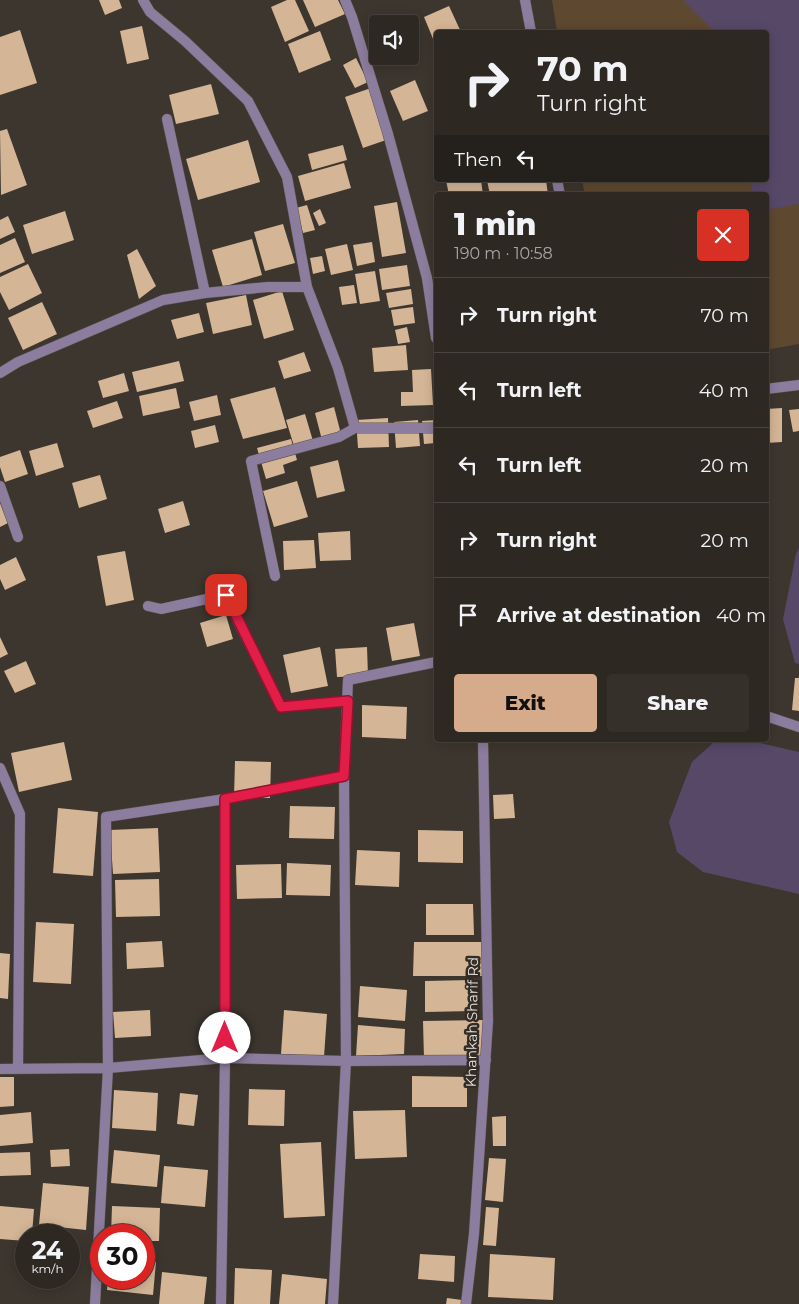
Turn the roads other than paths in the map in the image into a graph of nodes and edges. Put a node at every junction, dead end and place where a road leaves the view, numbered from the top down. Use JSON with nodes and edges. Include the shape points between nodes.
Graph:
{"nodes":[{"id":1,"x":143,"y":0,"type":"edge"},
{"id":2,"x":345,"y":0,"type":"edge"},
{"id":3,"x":525,"y":0,"type":"edge"},
{"id":4,"x":531,"y":30,"type":"edge"},
{"id":5,"x":167,"y":119,"type":"dead end"},
{"id":6,"x":307,"y":286,"type":"junction"},
{"id":7,"x":205,"y":293,"type":"junction"},
{"id":8,"x":434,"y":325,"type":"edge"},
{"id":9,"x":0,"y":373,"type":"edge"},
{"id":10,"x":799,"y":385,"type":"edge"},
{"id":11,"x":769,"y":388,"type":"edge"},
{"id":12,"x":356,"y":428,"type":"junction"},
{"id":13,"x":434,"y":428,"type":"edge"},
{"id":14,"x":0,"y":486,"type":"edge"},
{"id":15,"x":18,"y":537,"type":"dead end"},
{"id":16,"x":275,"y":576,"type":"dead end"},
{"id":17,"x":148,"y":606,"type":"dead end"},
{"id":18,"x":434,"y":662,"type":"edge"},
{"id":19,"x":348,"y":701,"type":"junction"},
{"id":20,"x":769,"y":717,"type":"edge"},
{"id":21,"x":799,"y":728,"type":"edge"},
{"id":22,"x":483,"y":742,"type":"edge"},
{"id":23,"x":0,"y":768,"type":"edge"},
{"id":24,"x":344,"y":776,"type":"junction"},
{"id":25,"x":225,"y":799,"type":"junction"},
{"id":26,"x":225,"y":1058,"type":"junction"},
{"id":27,"x":486,"y":1060,"type":"junction"},
{"id":28,"x":346,"y":1061,"type":"junction"},
{"id":29,"x":108,"y":1068,"type":"junction"},
{"id":30,"x":0,"y":1069,"type":"edge"},
{"id":31,"x":18,"y":1069,"type":"junction"},
{"id":32,"x":96,"y":1304,"type":"edge"},
{"id":33,"x":221,"y":1304,"type":"edge"},
{"id":34,"x":333,"y":1304,"type":"edge"},
{"id":35,"x":466,"y":1304,"type":"edge"}],
"edges":[{"from":1,"to":6,"type":"street","via":[[150,12],[248,101],[287,178]]},
{"from":2,"to":8,"type":"street","via":[[388,134],[427,278]]},
{"from":3,"to":4,"type":"street"},
{"from":5,"to":7,"type":"street"},
{"from":6,"to":7,"type":"street"},
{"from":6,"to":12,"type":"street","via":[[338,368]]},
{"from":7,"to":9,"type":"street","via":[[163,300],[18,362]]},
{"from":10,"to":11,"type":"street"},
{"from":12,"to":13,"type":"street"},
{"from":12,"to":16,"type":"street","via":[[339,437],[251,461]]},
{"from":14,"to":15,"type":"street"},
{"from":17,"to":19,"type":"street","via":[[161,609],[226,595],[281,707]]},
{"from":18,"to":19,"type":"street","via":[[348,680]]},
{"from":19,"to":24,"type":"street"},
{"from":20,"to":21,"type":"street"},
{"from":22,"to":27,"type":"street","name":"Khankah Sharif Rd"},
{"from":23,"to":31,"type":"street","via":[[20,814]]},
{"from":24,"to":25,"type":"street"},
{"from":24,"to":28,"type":"street"},
{"from":25,"to":26,"type":"street"},
{"from":25,"to":29,"type":"street","via":[[106,817]]},
{"from":26,"to":28,"type":"street"},
{"from":26,"to":29,"type":"street"},
{"from":26,"to":33,"type":"street"},
{"from":27,"to":28,"type":"street"},
{"from":27,"to":35,"type":"street","name":"Khankah Sharif Rd"},
{"from":28,"to":34,"type":"street"},
{"from":29,"to":31,"type":"street"},
{"from":29,"to":32,"type":"street"},
{"from":30,"to":31,"type":"street"}]}
